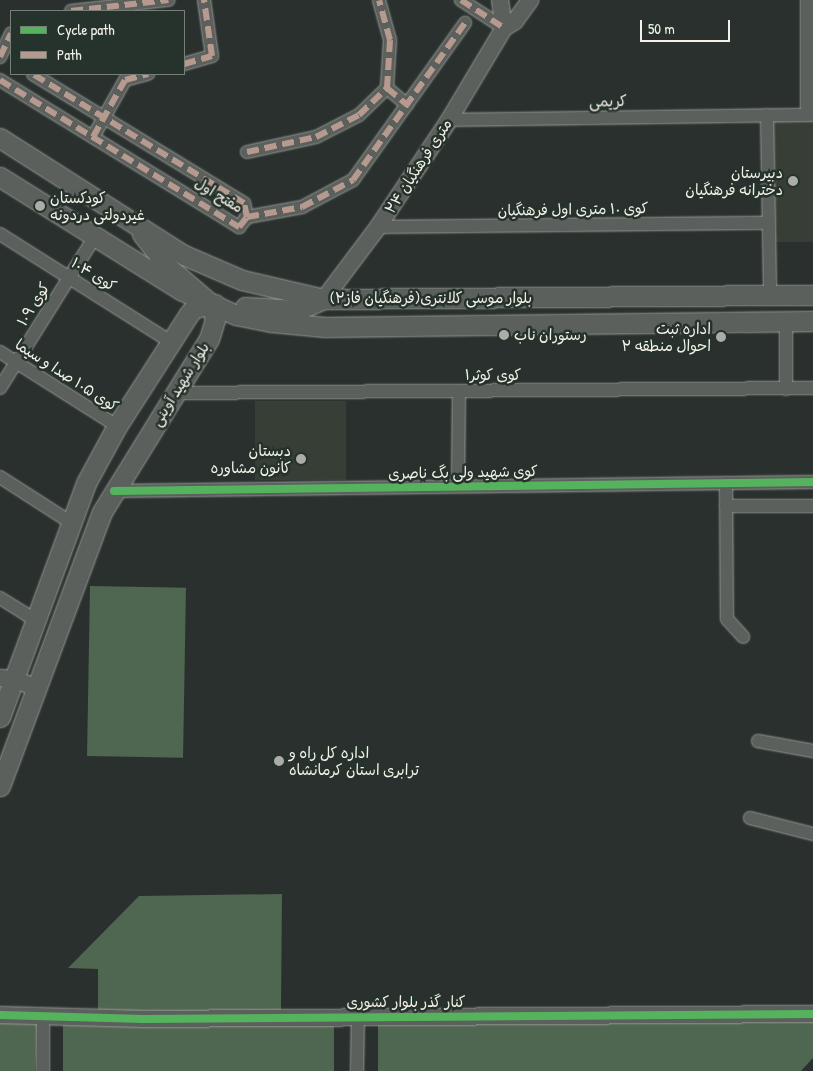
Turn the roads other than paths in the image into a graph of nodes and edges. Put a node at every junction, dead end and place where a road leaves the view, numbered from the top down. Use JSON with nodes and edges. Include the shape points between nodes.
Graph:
{"nodes":[{"id":1,"x":168,"y":0,"type":"edge"},
{"id":2,"x":204,"y":0,"type":"edge"},
{"id":3,"x":379,"y":0,"type":"edge"},
{"id":4,"x":461,"y":0,"type":"edge"},
{"id":5,"x":500,"y":0,"type":"edge"},
{"id":6,"x":530,"y":0,"type":"edge"},
{"id":7,"x":806,"y":0,"type":"edge"},
{"id":8,"x":80,"y":10,"type":"edge"},
{"id":9,"x":465,"y":23,"type":"dead end"},
{"id":10,"x":504,"y":28,"type":"junction"},
{"id":11,"x":10,"y":36,"type":"edge"},
{"id":12,"x":3,"y":56,"type":"edge"},
{"id":13,"x":185,"y":64,"type":"edge"},
{"id":14,"x":35,"y":75,"type":"edge"},
{"id":15,"x":144,"y":75,"type":"edge"},
{"id":16,"x":0,"y":80,"type":"edge"},
{"id":17,"x":387,"y":88,"type":"junction"},
{"id":18,"x":407,"y":105,"type":"junction"},
{"id":19,"x":767,"y":115,"type":"junction"},
{"id":20,"x":810,"y":115,"type":"edge"},
{"id":21,"x":104,"y":118,"type":"junction"},
{"id":22,"x":449,"y":120,"type":"junction"},
{"id":23,"x":93,"y":137,"type":"junction"},
{"id":24,"x":0,"y":138,"type":"edge"},
{"id":25,"x":247,"y":152,"type":"dead end"},
{"id":26,"x":0,"y":177,"type":"edge"},
{"id":27,"x":247,"y":216,"type":"junction"},
{"id":28,"x":769,"y":223,"type":"junction"},
{"id":29,"x":378,"y":227,"type":"junction"},
{"id":30,"x":138,"y":228,"type":"junction"},
{"id":31,"x":0,"y":234,"type":"edge"},
{"id":32,"x":94,"y":238,"type":"junction"},
{"id":33,"x":69,"y":278,"type":"junction"},
{"id":34,"x":813,"y":295,"type":"edge"},
{"id":35,"x":770,"y":296,"type":"junction"},
{"id":36,"x":324,"y":299,"type":"junction"},
{"id":37,"x":210,"y":304,"type":"junction"},
{"id":38,"x":813,"y":321,"type":"edge"},
{"id":39,"x":786,"y":322,"type":"junction"},
{"id":40,"x":171,"y":342,"type":"junction"},
{"id":41,"x":0,"y":352,"type":"edge"},
{"id":42,"x":16,"y":362,"type":"junction"},
{"id":43,"x":0,"y":388,"type":"edge"},
{"id":44,"x":813,"y":388,"type":"edge"},
{"id":45,"x":786,"y":389,"type":"junction"},
{"id":46,"x":459,"y":391,"type":"junction"},
{"id":47,"x":174,"y":393,"type":"junction"},
{"id":48,"x":117,"y":426,"type":"junction"},
{"id":49,"x":0,"y":477,"type":"edge"},
{"id":50,"x":726,"y":482,"type":"junction"},
{"id":51,"x":813,"y":482,"type":"edge"},
{"id":52,"x":458,"y":486,"type":"junction"},
{"id":53,"x":114,"y":491,"type":"junction"},
{"id":54,"x":726,"y":506,"type":"junction"},
{"id":55,"x":813,"y":506,"type":"edge"},
{"id":56,"x":70,"y":522,"type":"junction"},
{"id":57,"x":0,"y":598,"type":"edge"},
{"id":58,"x":34,"y":619,"type":"junction"},
{"id":59,"x":743,"y":637,"type":"dead end"},
{"id":60,"x":7,"y":679,"type":"edge"},
{"id":61,"x":36,"y":688,"type":"junction"},
{"id":62,"x":0,"y":717,"type":"edge"},
{"id":63,"x":758,"y":741,"type":"dead end"},
{"id":64,"x":813,"y":752,"type":"edge"},
{"id":65,"x":0,"y":786,"type":"edge"},
{"id":66,"x":750,"y":818,"type":"dead end"},
{"id":67,"x":813,"y":834,"type":"edge"},
{"id":68,"x":813,"y":1014,"type":"edge"},
{"id":69,"x":0,"y":1015,"type":"edge"},
{"id":70,"x":358,"y":1016,"type":"junction"},
{"id":71,"x":43,"y":1018,"type":"junction"},
{"id":72,"x":43,"y":1071,"type":"edge"},
{"id":73,"x":357,"y":1071,"type":"edge"}],
"edges":[{"from":1,"to":8,"type":"street"},
{"from":2,"to":13,"type":"street","via":[[212,56]]},
{"from":3,"to":17,"type":"street","via":[[390,40]]},
{"from":4,"to":10,"type":"street"},
{"from":5,"to":10,"type":"street"},
{"from":6,"to":10,"type":"street","name":"۲۴ متری فرهنگیان","via":[[515,21]]},
{"from":7,"to":20,"type":"street"},
{"from":9,"to":18,"type":"street"},
{"from":10,"to":22,"type":"street","name":"۲۴ متری فرهنگیان"},
{"from":11,"to":12,"type":"street"},
{"from":14,"to":21,"type":"street","name":"مفتح اول"},
{"from":15,"to":21,"type":"street","via":[[126,80]]},
{"from":16,"to":23,"type":"street","name":"مفتح اول"},
{"from":17,"to":18,"type":"street"},
{"from":17,"to":25,"type":"street","via":[[359,115],[316,137]]},
{"from":18,"to":27,"type":"street","via":[[353,180],[302,207]]},
{"from":19,"to":20,"type":"street","name":"کریمی"},
{"from":19,"to":22,"type":"street","name":"کریمی"},
{"from":19,"to":28,"type":"street"},
{"from":21,"to":23,"type":"street"},
{"from":21,"to":27,"type":"street","name":"مفتح اول","via":[[244,203]]},
{"from":22,"to":29,"type":"street","name":"۲۴ متری فرهنگیان"},
{"from":23,"to":27,"type":"street","name":"مفتح اول","via":[[239,227]]},
{"from":24,"to":30,"type":"main road","name":"بلوار موسی کلانتری(فرهنگیان فاز۲)"},
{"from":26,"to":32,"type":"main road","name":"بلوار موسی کلانتری(فرهنگیان فاز۲)"},
{"from":28,"to":29,"type":"street","name":"کوی ۱۰ متری اول فرهنگیان"},
{"from":28,"to":35,"type":"street"},
{"from":29,"to":36,"type":"street","name":"۲۴ متری فرهنگیان"},
{"from":30,"to":36,"type":"main road","name":"بلوار موسی کلانتری(فرهنگیان فاز۲)","via":[[184,255],[242,280]]},
{"from":30,"to":37,"type":"main road","via":[[168,267]]},
{"from":31,"to":33,"type":"street","name":"کوی ۱۰۴"},
{"from":32,"to":33,"type":"street","name":"کوی ۱۰۹"},
{"from":32,"to":37,"type":"main road","name":"بلوار موسی کلانتری(فرهنگیان فاز۲)"},
{"from":33,"to":40,"type":"street","name":"کوی ۱۰۴"},
{"from":33,"to":42,"type":"street","name":"کوی ۱۰۹"},
{"from":34,"to":35,"type":"main road","name":"بلوار موسی کلانتری(فرهنگیان فاز۲)"},
{"from":35,"to":36,"type":"main road","name":"بلوار موسی کلانتری(فرهنگیان فاز۲)"},
{"from":36,"to":37,"type":"main road","via":[[298,310]]},
{"from":37,"to":39,"type":"main road","name":"بلوار موسی کلانتری(فرهنگیان فاز۲)","via":[[236,315],[325,327]]},
{"from":37,"to":40,"type":"main road","name":"بلوار شهید آوینی","via":[[194,308]]},
{"from":37,"to":47,"type":"main road","name":"بلوار شهید آوینی","via":[[215,319],[209,339]]},
{"from":38,"to":39,"type":"main road","name":"بلوار موسی کلانتری(فرهنگیان فاز۲)"},
{"from":39,"to":45,"type":"street"},
{"from":40,"to":48,"type":"main road","name":"بلوار شهید آوینی"},
{"from":41,"to":42,"type":"street","name":"کوی ۱۰۵ صدا و سیما"},
{"from":42,"to":43,"type":"street","name":"کوی ۱۰۹"},
{"from":42,"to":48,"type":"street","name":"کوی ۱۰۵ صدا و سیما"},
{"from":44,"to":45,"type":"street","name":"کوی کوثر۱"},
{"from":45,"to":46,"type":"street","name":"کوی کوثر۱"},
{"from":46,"to":47,"type":"street","name":"کوی کوثر۱"},
{"from":46,"to":52,"type":"street"},
{"from":47,"to":53,"type":"main road","name":"بلوار شهید آوینی"},
{"from":48,"to":56,"type":"main road","name":"بلوار شهید آوینی","via":[[86,483]]},
{"from":49,"to":56,"type":"street"},
{"from":50,"to":51,"type":"street","name":"کوی شهید ولی بگ ناصری"},
{"from":50,"to":52,"type":"street","name":"کوی شهید ولی بگ ناصری"},
{"from":50,"to":54,"type":"street"},
{"from":52,"to":53,"type":"street","name":"کوی شهید ولی بگ ناصری"},
{"from":53,"to":61,"type":"main road","name":"بلوار شهید آوینی","via":[[102,512]]},
{"from":54,"to":55,"type":"street"},
{"from":54,"to":59,"type":"street","via":[[727,620]]},
{"from":56,"to":58,"type":"main road","name":"بلوار شهید آوینی"},
{"from":57,"to":58,"type":"street"},
{"from":58,"to":60,"type":"main road","name":"بلوار شهید آوینی"},
{"from":60,"to":61,"type":"street"},
{"from":60,"to":62,"type":"main road","name":"بلوار شهید آوینی"},
{"from":61,"to":65,"type":"main road","name":"بلوار شهید آوینی"},
{"from":63,"to":64,"type":"street"},
{"from":66,"to":67,"type":"street"},
{"from":68,"to":70,"type":"street","name":"کنار گذر بلوار کشوری"},
{"from":69,"to":71,"type":"street","name":"کنار گذر بلوار کشوری"},
{"from":70,"to":71,"type":"street","name":"کنار گذر بلوار کشوری"},
{"from":70,"to":73,"type":"street"},
{"from":71,"to":72,"type":"street"}]}
